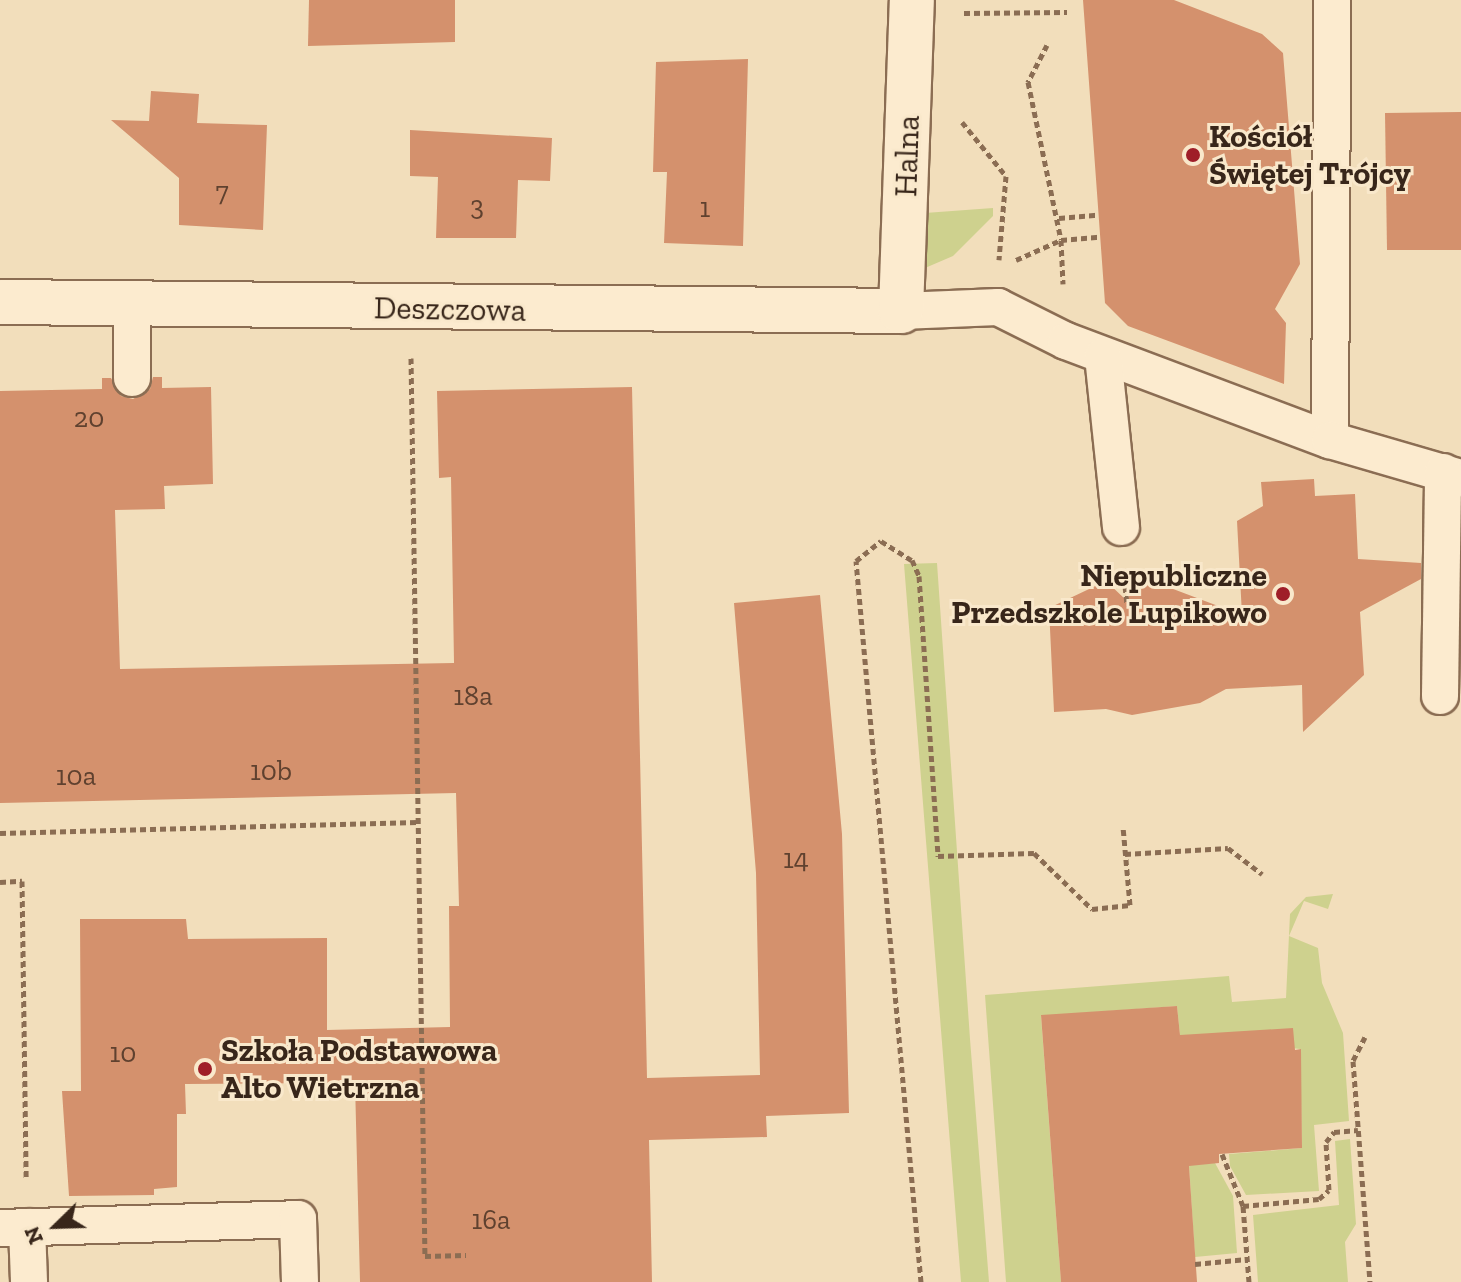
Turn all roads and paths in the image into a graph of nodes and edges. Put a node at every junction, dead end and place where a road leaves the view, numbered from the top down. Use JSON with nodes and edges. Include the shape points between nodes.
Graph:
{"nodes":[{"id":1,"x":912,"y":0,"type":"edge"},
{"id":2,"x":1332,"y":0,"type":"edge"},
{"id":3,"x":1067,"y":12,"type":"dead end"},
{"id":4,"x":976,"y":13,"type":"dead end"},
{"id":5,"x":958,"y":14,"type":"dead end"},
{"id":6,"x":958,"y":29,"type":"dead end"},
{"id":7,"x":1047,"y":45,"type":"dead end"},
{"id":8,"x":960,"y":105,"type":"dead end"},
{"id":9,"x":1097,"y":215,"type":"dead end"},
{"id":10,"x":1059,"y":218,"type":"junction"},
{"id":11,"x":1099,"y":237,"type":"dead end"},
{"id":12,"x":998,"y":269,"type":"dead end"},
{"id":13,"x":0,"y":302,"type":"edge"},
{"id":14,"x":132,"y":305,"type":"junction"},
{"id":15,"x":410,"y":309,"type":"junction"},
{"id":16,"x":901,"y":311,"type":"junction"},
{"id":17,"x":1103,"y":356,"type":"junction"},
{"id":18,"x":132,"y":378,"type":"dead end"},
{"id":19,"x":1330,"y":440,"type":"junction"},
{"id":20,"x":1452,"y":475,"type":"edge"},
{"id":21,"x":1121,"y":527,"type":"dead end"},
{"id":22,"x":1123,"y":562,"type":"dead end"},
{"id":23,"x":1127,"y":606,"type":"dead end"},
{"id":24,"x":1440,"y":696,"type":"dead end"},
{"id":25,"x":418,"y":822,"type":"junction"},
{"id":26,"x":1123,"y":826,"type":"dead end"},
{"id":27,"x":0,"y":833,"type":"edge"},
{"id":28,"x":1125,"y":854,"type":"junction"},
{"id":29,"x":1262,"y":874,"type":"dead end"},
{"id":30,"x":0,"y":882,"type":"edge"},
{"id":31,"x":1365,"y":1037,"type":"dead end"},
{"id":32,"x":1358,"y":1130,"type":"junction"},
{"id":33,"x":1222,"y":1154,"type":"dead end"},
{"id":34,"x":1243,"y":1206,"type":"junction"},
{"id":35,"x":14,"y":1227,"type":"edge"},
{"id":36,"x":466,"y":1255,"type":"dead end"},
{"id":37,"x":1247,"y":1259,"type":"junction"},
{"id":38,"x":1195,"y":1264,"type":"dead end"},
{"id":39,"x":29,"y":1282,"type":"edge"},
{"id":40,"x":300,"y":1282,"type":"edge"},
{"id":41,"x":921,"y":1282,"type":"edge"},
{"id":42,"x":1249,"y":1282,"type":"edge"},
{"id":43,"x":1370,"y":1282,"type":"edge"}],
"edges":[{"from":1,"to":16,"type":"street","name":"Halna"},
{"from":2,"to":19,"type":"lane"},
{"from":3,"to":4,"type":"path"},
{"from":5,"to":6,"type":"path"},
{"from":7,"to":10,"type":"path","via":[[1028,82]]},
{"from":8,"to":12,"type":"path","via":[[960,120],[1006,176]]},
{"from":9,"to":10,"type":"path"},
{"from":10,"to":11,"type":"path","via":[[1061,240]]},
{"from":13,"to":14,"type":"street","name":"Deszczowa"},
{"from":14,"to":15,"type":"street","name":"Deszczowa"},
{"from":14,"to":18,"type":"lane"},
{"from":15,"to":16,"type":"street","name":"Deszczowa"},
{"from":15,"to":25,"type":"path"},
{"from":16,"to":17,"type":"lane","via":[[998,307]]},
{"from":17,"to":19,"type":"lane"},
{"from":17,"to":21,"type":"lane"},
{"from":19,"to":20,"type":"lane"},
{"from":20,"to":24,"type":"lane"},
{"from":22,"to":23,"type":"path"},
{"from":25,"to":27,"type":"path"},
{"from":25,"to":36,"type":"path","via":[[425,1256]]},
{"from":26,"to":28,"type":"path"},
{"from":28,"to":29,"type":"path","via":[[1228,848]]},
{"from":28,"to":41,"type":"path","via":[[1130,905],[1092,909],[1034,853],[938,856],[919,576],[912,560],[881,541],[856,561]]},
{"from":30,"to":35,"type":"path","via":[[22,881]]},
{"from":31,"to":32,"type":"path","via":[[1353,1061]]},
{"from":32,"to":34,"type":"path","via":[[1334,1132],[1326,1142],[1329,1190],[1319,1199]]},
{"from":32,"to":43,"type":"path"},
{"from":33,"to":34,"type":"path"},
{"from":34,"to":37,"type":"path"},
{"from":35,"to":39,"type":"lane"},
{"from":35,"to":40,"type":"lane","via":[[298,1219]]},
{"from":37,"to":38,"type":"path"},
{"from":37,"to":42,"type":"path"}]}
